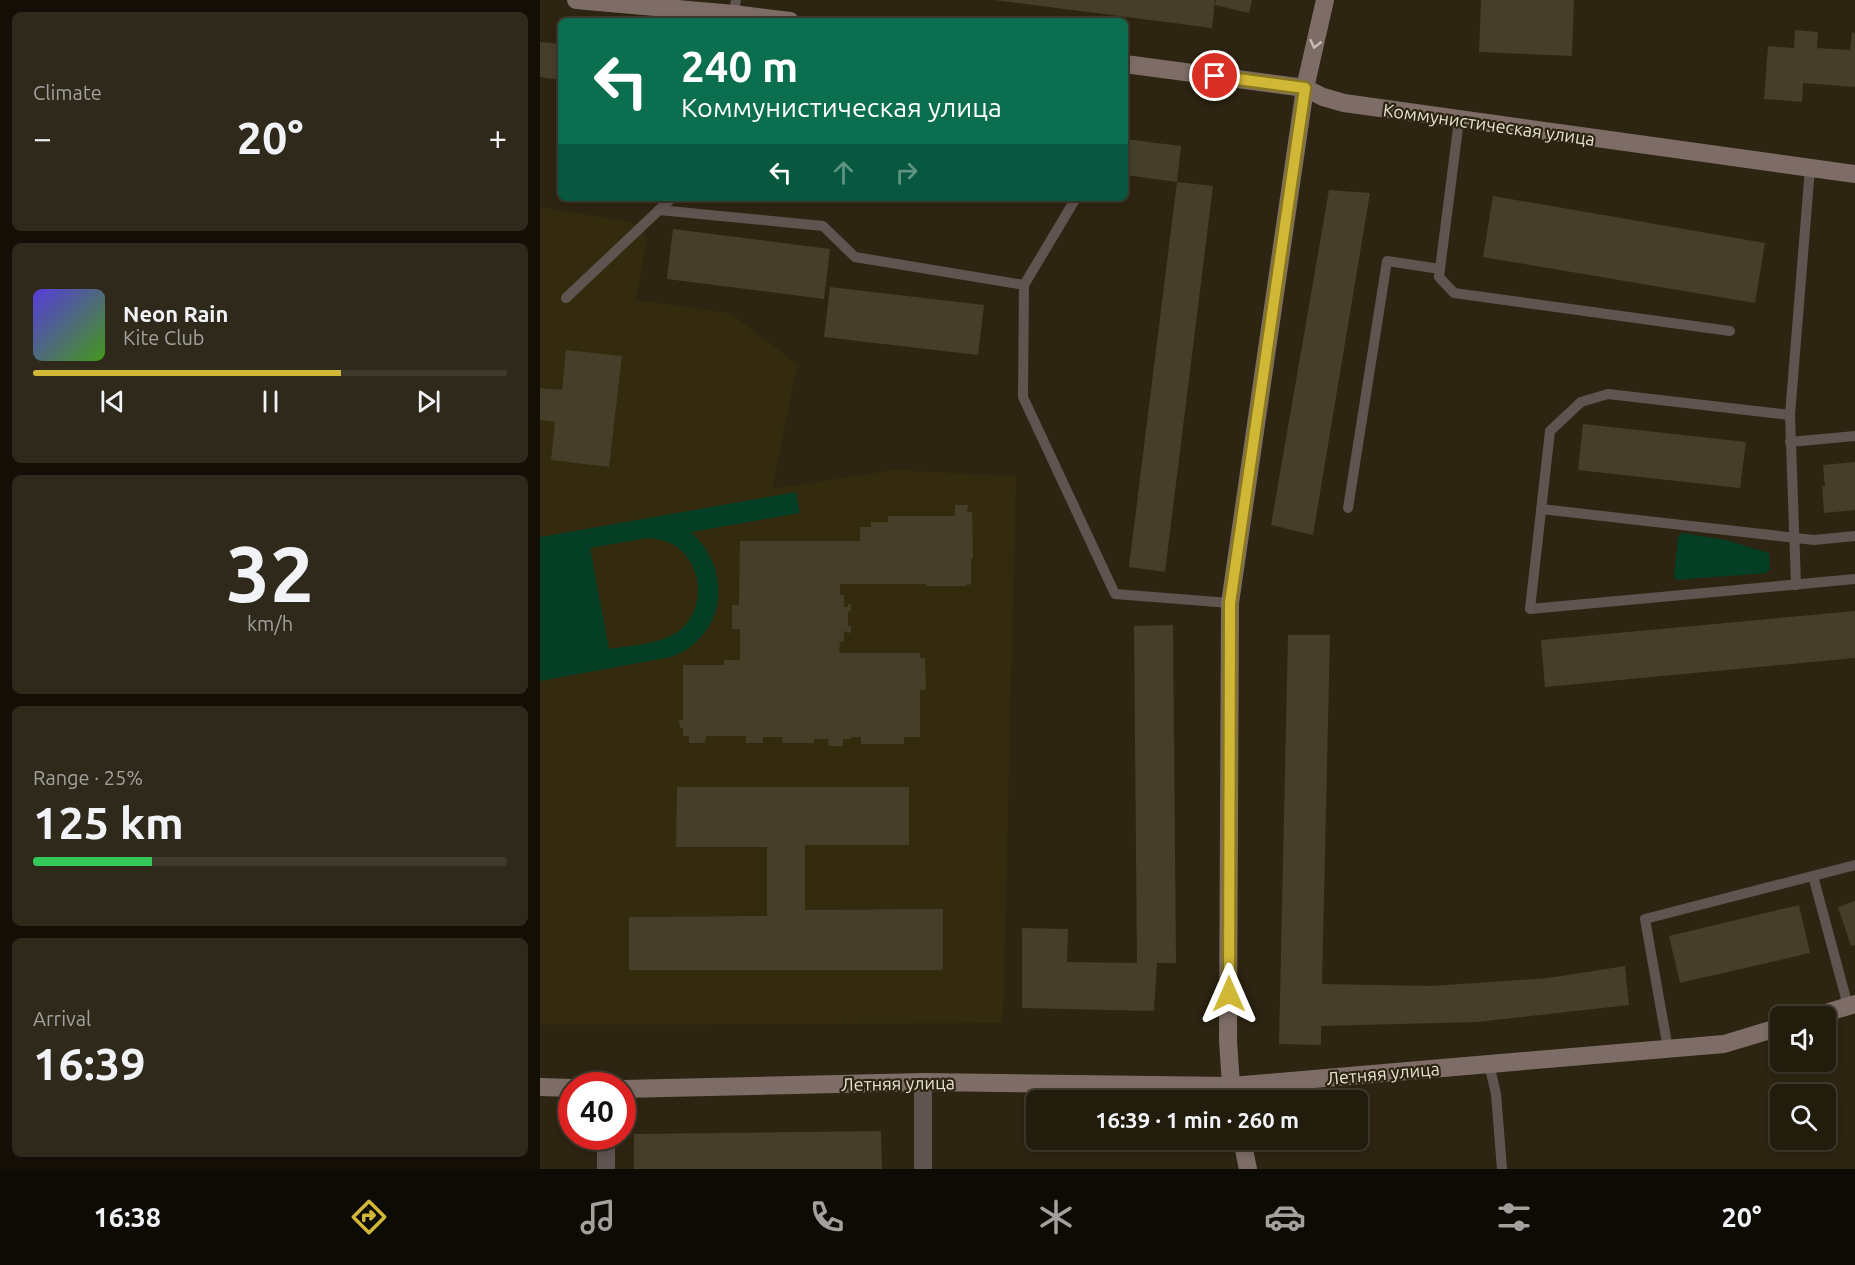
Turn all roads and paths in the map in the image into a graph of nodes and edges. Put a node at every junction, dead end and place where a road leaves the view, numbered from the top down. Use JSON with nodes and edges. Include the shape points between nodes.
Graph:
{"nodes":[{"id":1,"x":576,"y":0,"type":"edge"},
{"id":2,"x":1325,"y":0,"type":"edge"},
{"id":3,"x":734,"y":12,"type":"edge"},
{"id":4,"x":771,"y":18,"type":"edge"},
{"id":5,"x":1128,"y":64,"type":"edge"},
{"id":6,"x":1305,"y":88,"type":"junction"},
{"id":7,"x":1459,"y":120,"type":"junction"},
{"id":8,"x":1810,"y":168,"type":"junction"},
{"id":9,"x":1855,"y":174,"type":"edge"},
{"id":10,"x":669,"y":201,"type":"edge"},
{"id":11,"x":1074,"y":201,"type":"edge"},
{"id":12,"x":659,"y":210,"type":"junction"},
{"id":13,"x":1440,"y":269,"type":"junction"},
{"id":14,"x":1024,"y":285,"type":"junction"},
{"id":15,"x":566,"y":298,"type":"dead end"},
{"id":16,"x":1730,"y":331,"type":"dead end"},
{"id":17,"x":1790,"y":415,"type":"junction"},
{"id":18,"x":1855,"y":436,"type":"edge"},
{"id":19,"x":1790,"y":442,"type":"junction"},
{"id":20,"x":1348,"y":508,"type":"dead end"},
{"id":21,"x":1541,"y":509,"type":"junction"},
{"id":22,"x":1855,"y":536,"type":"edge"},
{"id":23,"x":1794,"y":538,"type":"junction"},
{"id":24,"x":1855,"y":579,"type":"edge"},
{"id":25,"x":1796,"y":585,"type":"junction"},
{"id":26,"x":1230,"y":603,"type":"junction"},
{"id":27,"x":1855,"y":865,"type":"edge"},
{"id":28,"x":1813,"y":876,"type":"junction"},
{"id":29,"x":1851,"y":1005,"type":"edge"},
{"id":30,"x":1836,"y":1010,"type":"edge"},
{"id":31,"x":1770,"y":1030,"type":"edge"},
{"id":32,"x":1668,"y":1049,"type":"junction"},
{"id":33,"x":1489,"y":1064,"type":"junction"},
{"id":34,"x":923,"y":1082,"type":"junction"},
{"id":35,"x":540,"y":1087,"type":"edge"},
{"id":36,"x":558,"y":1088,"type":"edge"},
{"id":37,"x":636,"y":1089,"type":"edge"},
{"id":38,"x":1148,"y":1090,"type":"edge"},
{"id":39,"x":1233,"y":1090,"type":"edge"},
{"id":40,"x":1259,"y":1090,"type":"edge"},
{"id":41,"x":606,"y":1150,"type":"edge"},
{"id":42,"x":1244,"y":1150,"type":"edge"},
{"id":43,"x":606,"y":1169,"type":"edge"},
{"id":44,"x":923,"y":1169,"type":"edge"},
{"id":45,"x":1248,"y":1169,"type":"edge"},
{"id":46,"x":1502,"y":1169,"type":"edge"}],
"edges":[{"from":1,"to":3,"type":"street"},
{"from":2,"to":6,"type":"street","one_way":true},
{"from":3,"to":4,"type":"street"},
{"from":5,"to":6,"type":"street","name":"Коммунистическая улица"},
{"from":6,"to":7,"type":"street","name":"Коммунистическая улица","via":[[1344,103]]},
{"from":6,"to":26,"type":"street"},
{"from":7,"to":8,"type":"street","name":"Коммунистическая улица"},
{"from":7,"to":13,"type":"lane"},
{"from":8,"to":9,"type":"street","name":"Коммунистическая улица"},
{"from":8,"to":17,"type":"lane"},
{"from":10,"to":12,"type":"lane"},
{"from":11,"to":14,"type":"lane"},
{"from":12,"to":14,"type":"lane","via":[[823,226],[855,257]]},
{"from":12,"to":15,"type":"lane"},
{"from":13,"to":16,"type":"lane","via":[[1439,277],[1454,293]]},
{"from":13,"to":20,"type":"lane","via":[[1387,261]]},
{"from":14,"to":26,"type":"lane","via":[[1023,397],[1115,594]]},
{"from":17,"to":19,"type":"lane"},
{"from":17,"to":21,"type":"lane","via":[[1608,394],[1581,402],[1550,431]]},
{"from":18,"to":19,"type":"lane"},
{"from":19,"to":23,"type":"lane"},
{"from":21,"to":23,"type":"lane"},
{"from":21,"to":25,"type":"lane","via":[[1530,609]]},
{"from":22,"to":23,"type":"lane"},
{"from":23,"to":25,"type":"lane"},
{"from":24,"to":25,"type":"lane"},
{"from":26,"to":39,"type":"street","via":[[1228,1040]]},
{"from":27,"to":28,"type":"lane"},
{"from":28,"to":29,"type":"lane"},
{"from":28,"to":32,"type":"lane","via":[[1645,919]]},
{"from":29,"to":30,"type":"street"},
{"from":31,"to":32,"type":"street","name":"Летняя улица","via":[[1724,1044]]},
{"from":32,"to":33,"type":"street","name":"Летняя улица"},
{"from":33,"to":40,"type":"street","name":"Летняя улица"},
{"from":33,"to":46,"type":"lane","via":[[1496,1094]]},
{"from":34,"to":37,"type":"street","name":"Летняя улица"},
{"from":34,"to":38,"type":"street","name":"Летняя улица"},
{"from":34,"to":44,"type":"street"},
{"from":35,"to":36,"type":"street"},
{"from":41,"to":43,"type":"street"},
{"from":42,"to":45,"type":"street"}]}
